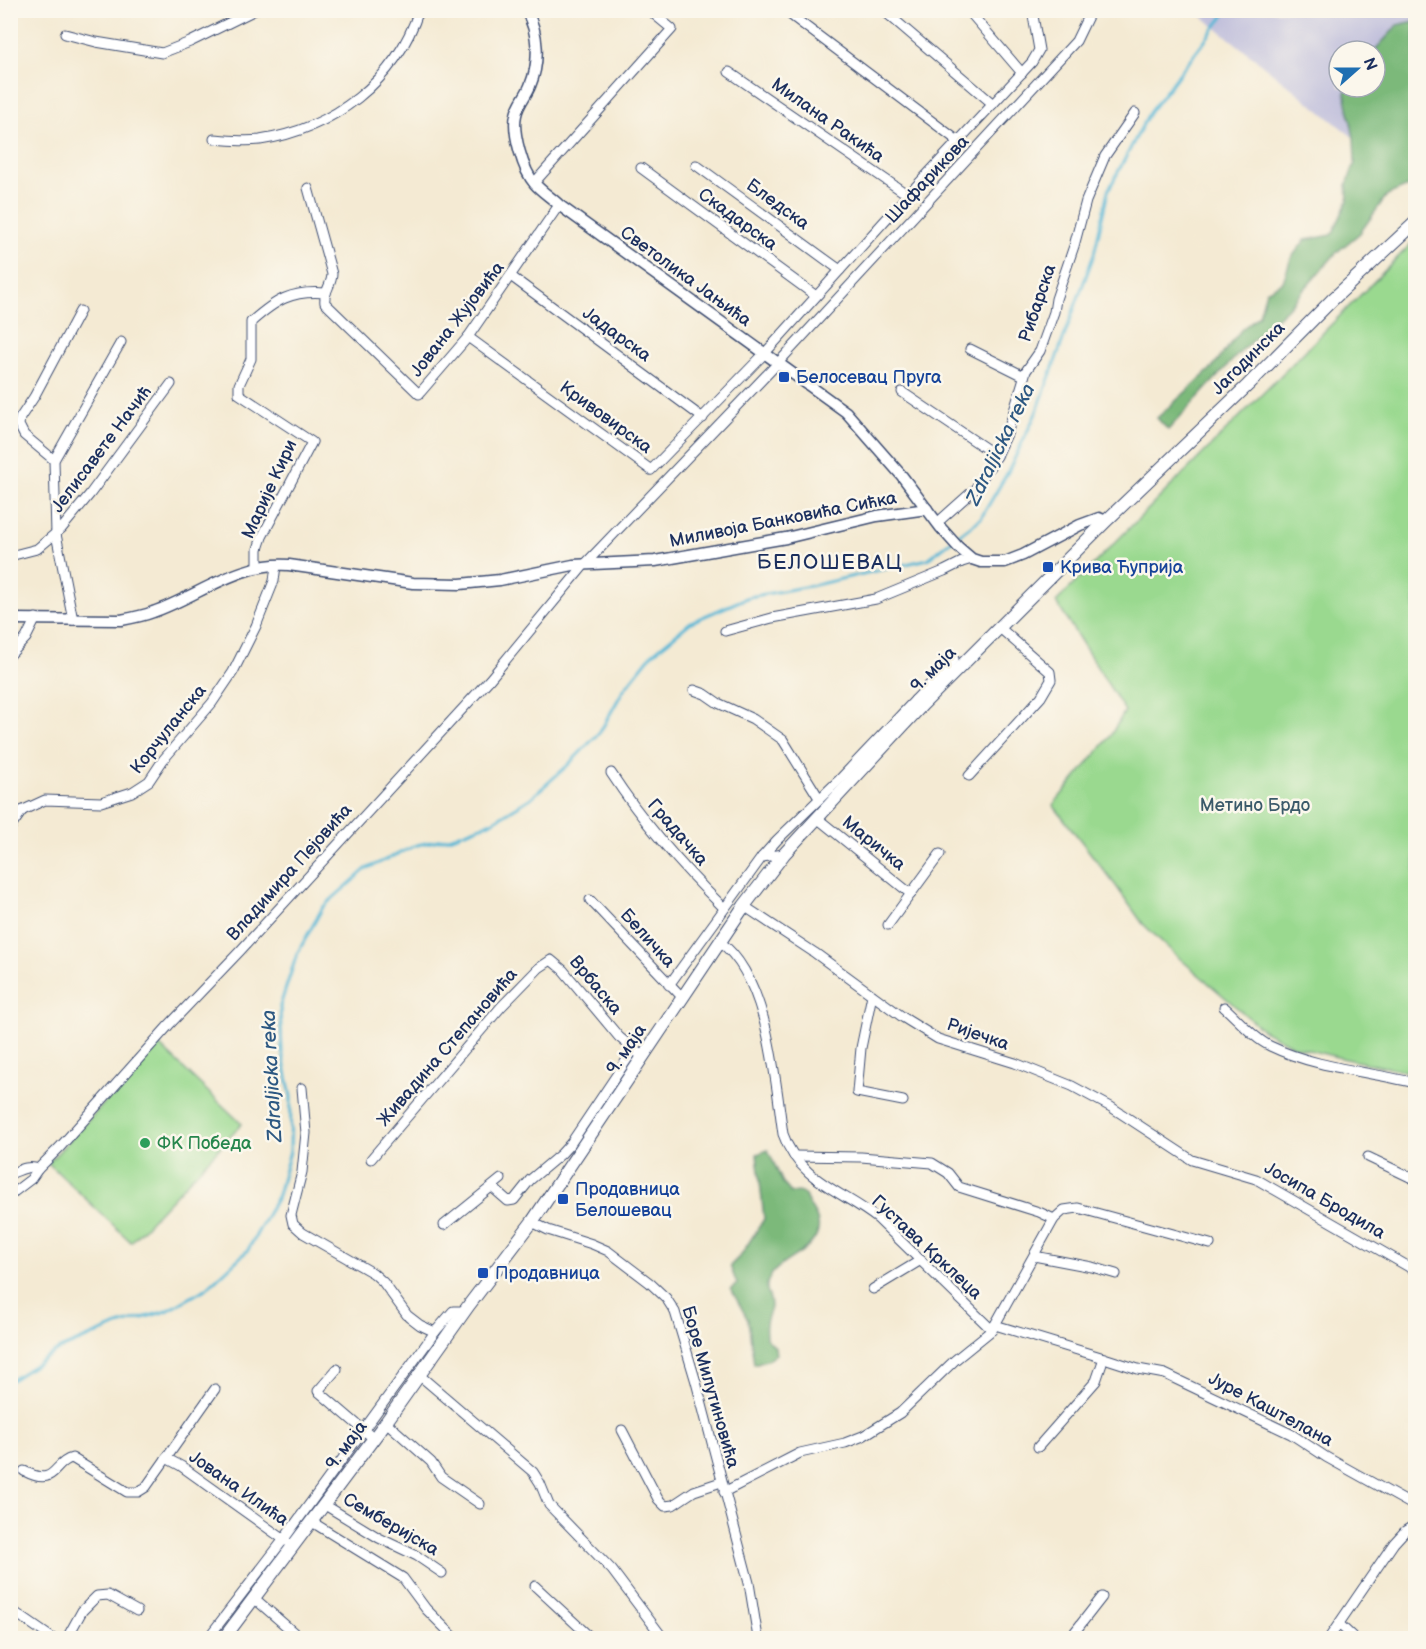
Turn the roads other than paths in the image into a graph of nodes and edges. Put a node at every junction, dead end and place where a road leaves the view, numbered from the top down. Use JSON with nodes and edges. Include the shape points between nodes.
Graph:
{"nodes":[{"id":1,"x":255,"y":10,"type":"edge"},
{"id":2,"x":419,"y":10,"type":"edge"},
{"id":3,"x":658,"y":10,"type":"edge"},
{"id":4,"x":784,"y":10,"type":"edge"},
{"id":5,"x":883,"y":10,"type":"edge"},
{"id":6,"x":968,"y":10,"type":"edge"},
{"id":7,"x":1032,"y":10,"type":"edge"},
{"id":8,"x":1091,"y":10,"type":"edge"},
{"id":9,"x":530,"y":12,"type":"edge"},
{"id":10,"x":65,"y":34,"type":"dead end"},
{"id":11,"x":729,"y":72,"type":"dead end"},
{"id":12,"x":1022,"y":73,"type":"junction"},
{"id":13,"x":993,"y":104,"type":"junction"},
{"id":14,"x":1135,"y":113,"type":"dead end"},
{"id":15,"x":214,"y":139,"type":"dead end"},
{"id":16,"x":958,"y":141,"type":"junction"},
{"id":17,"x":696,"y":165,"type":"dead end"},
{"id":18,"x":640,"y":168,"type":"dead end"},
{"id":19,"x":534,"y":183,"type":"junction"},
{"id":20,"x":308,"y":188,"type":"dead end"},
{"id":21,"x":908,"y":195,"type":"junction"},
{"id":22,"x":560,"y":205,"type":"junction"},
{"id":23,"x":1416,"y":222,"type":"edge"},
{"id":24,"x":840,"y":270,"type":"junction"},
{"id":25,"x":512,"y":277,"type":"junction"},
{"id":26,"x":326,"y":293,"type":"junction"},
{"id":27,"x":816,"y":296,"type":"junction"},
{"id":28,"x":80,"y":311,"type":"dead end"},
{"id":29,"x":468,"y":337,"type":"junction"},
{"id":30,"x":121,"y":342,"type":"dead end"},
{"id":31,"x":970,"y":349,"type":"dead end"},
{"id":32,"x":765,"y":353,"type":"junction"},
{"id":33,"x":778,"y":363,"type":"junction"},
{"id":34,"x":1024,"y":376,"type":"junction"},
{"id":35,"x":171,"y":384,"type":"dead end"},
{"id":36,"x":902,"y":392,"type":"dead end"},
{"id":37,"x":704,"y":418,"type":"junction"},
{"id":38,"x":997,"y":456,"type":"junction"},
{"id":39,"x":54,"y":460,"type":"junction"},
{"id":40,"x":911,"y":487,"type":"junction"},
{"id":41,"x":927,"y":509,"type":"junction"},
{"id":42,"x":898,"y":513,"type":"junction"},
{"id":43,"x":1107,"y":520,"type":"junction"},
{"id":44,"x":939,"y":525,"type":"junction"},
{"id":45,"x":56,"y":534,"type":"junction"},
{"id":46,"x":10,"y":556,"type":"edge"},
{"id":47,"x":972,"y":559,"type":"junction"},
{"id":48,"x":585,"y":564,"type":"junction"},
{"id":49,"x":276,"y":565,"type":"junction"},
{"id":50,"x":258,"y":568,"type":"junction"},
{"id":51,"x":36,"y":618,"type":"junction"},
{"id":52,"x":10,"y":619,"type":"edge"},
{"id":53,"x":73,"y":620,"type":"junction"},
{"id":54,"x":1000,"y":628,"type":"junction"},
{"id":55,"x":725,"y":631,"type":"dead end"},
{"id":56,"x":10,"y":656,"type":"edge"},
{"id":57,"x":954,"y":659,"type":"dead end"},
{"id":58,"x":694,"y":690,"type":"dead end"},
{"id":59,"x":929,"y":698,"type":"junction"},
{"id":60,"x":915,"y":700,"type":"junction"},
{"id":61,"x":611,"y":773,"type":"dead end"},
{"id":62,"x":969,"y":776,"type":"dead end"},
{"id":63,"x":819,"y":798,"type":"junction"},
{"id":64,"x":10,"y":807,"type":"edge"},
{"id":65,"x":22,"y":811,"type":"junction"},
{"id":66,"x":817,"y":818,"type":"junction"},
{"id":67,"x":10,"y":828,"type":"edge"},
{"id":68,"x":784,"y":854,"type":"junction"},
{"id":69,"x":940,"y":854,"type":"dead end"},
{"id":70,"x":762,"y":857,"type":"junction"},
{"id":71,"x":911,"y":894,"type":"junction"},
{"id":72,"x":590,"y":900,"type":"dead end"},
{"id":73,"x":744,"y":906,"type":"junction"},
{"id":74,"x":724,"y":908,"type":"junction"},
{"id":75,"x":888,"y":926,"type":"dead end"},
{"id":76,"x":720,"y":942,"type":"junction"},
{"id":77,"x":551,"y":960,"type":"joint"},
{"id":78,"x":669,"y":985,"type":"junction"},
{"id":79,"x":872,"y":995,"type":"junction"},
{"id":80,"x":682,"y":997,"type":"junction"},
{"id":81,"x":1224,"y":1007,"type":"dead end"},
{"id":82,"x":638,"y":1053,"type":"junction"},
{"id":83,"x":1416,"y":1083,"type":"edge"},
{"id":84,"x":302,"y":1088,"type":"dead end"},
{"id":85,"x":903,"y":1101,"type":"dead end"},
{"id":86,"x":794,"y":1156,"type":"junction"},
{"id":87,"x":1368,"y":1157,"type":"dead end"},
{"id":88,"x":371,"y":1159,"type":"dead end"},
{"id":89,"x":1215,"y":1166,"type":"joint"},
{"id":90,"x":38,"y":1169,"type":"junction"},
{"id":91,"x":10,"y":1174,"type":"edge"},
{"id":92,"x":501,"y":1179,"type":"dead end"},
{"id":93,"x":1416,"y":1180,"type":"edge"},
{"id":94,"x":492,"y":1187,"type":"junction"},
{"id":95,"x":10,"y":1195,"type":"edge"},
{"id":96,"x":1054,"y":1219,"type":"junction"},
{"id":97,"x":532,"y":1222,"type":"junction"},
{"id":98,"x":444,"y":1225,"type":"dead end"},
{"id":99,"x":1210,"y":1244,"type":"dead end"},
{"id":100,"x":1034,"y":1256,"type":"junction"},
{"id":101,"x":921,"y":1260,"type":"junction"},
{"id":102,"x":1416,"y":1271,"type":"edge"},
{"id":103,"x":1116,"y":1274,"type":"dead end"},
{"id":104,"x":873,"y":1289,"type":"dead end"},
{"id":105,"x":464,"y":1311,"type":"junction"},
{"id":106,"x":993,"y":1327,"type":"junction"},
{"id":107,"x":435,"y":1332,"type":"junction"},
{"id":108,"x":1104,"y":1358,"type":"junction"},
{"id":109,"x":337,"y":1369,"type":"dead end"},
{"id":110,"x":418,"y":1374,"type":"junction"},
{"id":111,"x":215,"y":1389,"type":"dead end"},
{"id":112,"x":386,"y":1422,"type":"junction"},
{"id":113,"x":363,"y":1429,"type":"junction"},
{"id":114,"x":622,"y":1430,"type":"dead end"},
{"id":115,"x":373,"y":1438,"type":"junction"},
{"id":116,"x":1038,"y":1447,"type":"dead end"},
{"id":117,"x":166,"y":1458,"type":"junction"},
{"id":118,"x":24,"y":1471,"type":"dead end"},
{"id":119,"x":722,"y":1487,"type":"junction"},
{"id":120,"x":325,"y":1504,"type":"junction"},
{"id":121,"x":480,"y":1504,"type":"dead end"},
{"id":122,"x":1416,"y":1509,"type":"edge"},
{"id":123,"x":312,"y":1522,"type":"junction"},
{"id":124,"x":1413,"y":1525,"type":"edge"},
{"id":125,"x":288,"y":1543,"type":"junction"},
{"id":126,"x":442,"y":1573,"type":"dead end"},
{"id":127,"x":535,"y":1586,"type":"dead end"},
{"id":128,"x":1102,"y":1597,"type":"dead end"},
{"id":129,"x":254,"y":1598,"type":"junction"},
{"id":130,"x":10,"y":1609,"type":"edge"},
{"id":131,"x":136,"y":1611,"type":"dead end"},
{"id":132,"x":1339,"y":1624,"type":"junction"},
{"id":133,"x":52,"y":1638,"type":"edge"},
{"id":134,"x":67,"y":1638,"type":"edge"},
{"id":135,"x":208,"y":1638,"type":"edge"},
{"id":136,"x":224,"y":1638,"type":"edge"},
{"id":137,"x":300,"y":1638,"type":"edge"},
{"id":138,"x":455,"y":1638,"type":"edge"},
{"id":139,"x":591,"y":1638,"type":"edge"},
{"id":140,"x":663,"y":1638,"type":"edge"},
{"id":141,"x":759,"y":1638,"type":"edge"},
{"id":142,"x":1070,"y":1638,"type":"edge"},
{"id":143,"x":1329,"y":1638,"type":"edge"},
{"id":144,"x":1354,"y":1638,"type":"edge"}],
"edges":[{"from":1,"to":10,"type":"street","via":[[162,53]]},
{"from":2,"to":15,"type":"street","via":[[403,46],[385,73],[333,116],[266,138]]},
{"from":3,"to":19,"type":"street","via":[[655,15],[672,29]]},
{"from":4,"to":16,"type":"street"},
{"from":5,"to":13,"type":"street"},
{"from":6,"to":12,"type":"street"},
{"from":7,"to":12,"type":"street","name":"Кривовирска","via":[[1039,50]]},
{"from":8,"to":33,"type":"street","name":"Шафарикова","via":[[1076,41]]},
{"from":9,"to":19,"type":"street","name":"Светолика Јањића","via":[[537,60],[530,88],[515,117],[516,138]]},
{"from":11,"to":21,"type":"street","name":"Милана Ракића"},
{"from":12,"to":13,"type":"street","name":"Кривовирска"},
{"from":13,"to":16,"type":"street","name":"Кривовирска"},
{"from":14,"to":34,"type":"street","name":"Рибарска","via":[[1105,156],[1086,201],[1054,312],[1040,351]]},
{"from":16,"to":21,"type":"street","name":"Кривовирска"},
{"from":17,"to":24,"type":"street","name":"Бледска"},
{"from":18,"to":27,"type":"street","name":"Скадарска"},
{"from":19,"to":22,"type":"street","name":"Светолика Јањића"},
{"from":20,"to":26,"type":"street","via":[[332,274]]},
{"from":21,"to":24,"type":"street","name":"Кривовирска"},
{"from":22,"to":25,"type":"street","name":"Јована Жујовића"},
{"from":22,"to":32,"type":"street","name":"Светолика Јањића"},
{"from":23,"to":43,"type":"main road","name":"Јагодинска"},
{"from":24,"to":27,"type":"street","name":"Кривовирска"},
{"from":25,"to":29,"type":"street","name":"Јована Жујовића"},
{"from":25,"to":37,"type":"street","name":"Јадарска"},
{"from":26,"to":29,"type":"street","name":"Јована Жујовића","via":[[325,303],[418,394]]},
{"from":26,"to":50,"type":"street","name":"Марије Кири","via":[[298,292],[282,298],[251,322],[251,359],[239,394],[312,442],[262,537]]},
{"from":27,"to":32,"type":"street","name":"Кривовирска"},
{"from":28,"to":39,"type":"street","via":[[20,418],[24,435]]},
{"from":29,"to":37,"type":"street","name":"Кривовирска","via":[[651,470]]},
{"from":30,"to":39,"type":"street"},
{"from":31,"to":34,"type":"street"},
{"from":32,"to":33,"type":"street","name":"Светолика Јањића"},
{"from":32,"to":37,"type":"street","name":"Кривовирска"},
{"from":33,"to":40,"type":"street","name":"Светолика Јањића","via":[[846,412]]},
{"from":33,"to":48,"type":"street","name":"Шафарикова"},
{"from":34,"to":38,"type":"street","name":"Рибарска"},
{"from":35,"to":45,"type":"street","name":"Јелисавете Начић"},
{"from":36,"to":38,"type":"street"},
{"from":38,"to":44,"type":"street","name":"Рибарска","via":[[975,489]]},
{"from":39,"to":45,"type":"street"},
{"from":40,"to":41,"type":"street","name":"Светолика Јањића"},
{"from":40,"to":42,"type":"street","via":[[910,501]]},
{"from":41,"to":42,"type":"street","name":"Миливоја Банковића Сићка"},
{"from":41,"to":44,"type":"street","name":"Светолика Јањића"},
{"from":42,"to":48,"type":"street","name":"Миливоја Банковића Сићка","via":[[655,561]]},
{"from":43,"to":47,"type":"street","via":[[1099,518],[1080,525],[1005,562]]},
{"from":43,"to":54,"type":"main road","name":"9. маја"},
{"from":44,"to":47,"type":"street","name":"Светолика Јањића"},
{"from":45,"to":46,"type":"street","name":"Јелисавете Начић","via":[[37,549]]},
{"from":45,"to":53,"type":"street"},
{"from":47,"to":55,"type":"street","via":[[876,598]]},
{"from":48,"to":49,"type":"street","name":"Миливоја Банковића Сићка","via":[[460,584],[413,583]]},
{"from":48,"to":90,"type":"street","name":"Владимира Пејовића","via":[[490,678]]},
{"from":49,"to":50,"type":"street","name":"Миливоја Банковића Сићка"},
{"from":49,"to":65,"type":"street","name":"Корчуланска","via":[[256,626],[233,672],[149,781],[112,800],[45,800]]},
{"from":50,"to":53,"type":"street","name":"Миливоја Банковића Сићка","via":[[153,612],[121,620]]},
{"from":51,"to":52,"type":"street","name":"Миливоја Банковића Сићка"},
{"from":51,"to":53,"type":"street","name":"Миливоја Банковића Сићка"},
{"from":51,"to":56,"type":"street","via":[[33,628]]},
{"from":54,"to":59,"type":"main road","name":"9. маја"},
{"from":54,"to":62,"type":"street","via":[[1050,672],[1051,680],[1041,697]]},
{"from":57,"to":60,"type":"street"},
{"from":58,"to":63,"type":"street","via":[[753,719],[783,740]]},
{"from":59,"to":60,"type":"street"},
{"from":59,"to":66,"type":"main road","name":"9. маја"},
{"from":60,"to":63,"type":"street"},
{"from":61,"to":74,"type":"street","name":"Градачка","via":[[649,824]]},
{"from":63,"to":70,"type":"street"},
{"from":64,"to":65,"type":"street"},
{"from":65,"to":67,"type":"street"},
{"from":66,"to":68,"type":"main road","name":"9. маја"},
{"from":66,"to":71,"type":"street","name":"Маричка"},
{"from":68,"to":70,"type":"street"},
{"from":68,"to":73,"type":"main road","name":"9. маја"},
{"from":69,"to":71,"type":"street","name":"Маричка"},
{"from":70,"to":74,"type":"street"},
{"from":71,"to":75,"type":"street","name":"Маричка"},
{"from":72,"to":78,"type":"street","name":"Беличка"},
{"from":73,"to":76,"type":"main road","name":"9. маја"},
{"from":73,"to":79,"type":"street","name":"Ријечка"},
{"from":74,"to":78,"type":"street"},
{"from":76,"to":80,"type":"main road","name":"9. маја"},
{"from":76,"to":86,"type":"street","name":"Густава Крклеца","via":[[735,955],[757,999],[767,1034],[783,1134]]},
{"from":77,"to":82,"type":"street","name":"Врбаска"},
{"from":77,"to":88,"type":"street","name":"Живадина Степановића","via":[[501,1007]]},
{"from":78,"to":80,"type":"street","name":"Беличка"},
{"from":79,"to":85,"type":"street","via":[[857,1092]]},
{"from":79,"to":89,"type":"street","name":"Ријечка","via":[[938,1039],[1072,1086],[1192,1160]]},
{"from":80,"to":82,"type":"main road","name":"9. маја"},
{"from":81,"to":83,"type":"street","via":[[1270,1046],[1328,1064]]},
{"from":82,"to":94,"type":"street","via":[[571,1143],[514,1200],[508,1201]]},
{"from":82,"to":97,"type":"main road","name":"9. маја"},
{"from":84,"to":107,"type":"street","via":[[306,1133],[302,1172],[291,1215],[293,1224],[373,1273],[408,1315]]},
{"from":86,"to":96,"type":"street","via":[[932,1163],[948,1173],[959,1187]]},
{"from":86,"to":101,"type":"street","name":"Густава Крклеца","via":[[812,1177],[870,1213]]},
{"from":87,"to":93,"type":"street"},
{"from":89,"to":102,"type":"street","name":"Јосипа Бродила","via":[[1262,1182]]},
{"from":90,"to":91,"type":"street","via":[[32,1167]]},
{"from":90,"to":95,"type":"street","name":"Владимира Пејовића"},
{"from":92,"to":94,"type":"street"},
{"from":94,"to":98,"type":"street"},
{"from":96,"to":99,"type":"street","via":[[1064,1210],[1078,1208]]},
{"from":96,"to":100,"type":"street"},
{"from":97,"to":105,"type":"main road","name":"9. маја"},
{"from":97,"to":119,"type":"street","name":"Боре Милутиновића","via":[[608,1251],[650,1283],[671,1305],[696,1382]]},
{"from":100,"to":103,"type":"street"},
{"from":100,"to":106,"type":"street"},
{"from":101,"to":104,"type":"street"},
{"from":101,"to":106,"type":"street","name":"Густава Крклеца"},
{"from":105,"to":107,"type":"street","via":[[453,1311]]},
{"from":105,"to":110,"type":"main road","name":"9. маја"},
{"from":106,"to":108,"type":"street","name":"Јуре Каштелана"},
{"from":106,"to":119,"type":"street","via":[[900,1413],[872,1432],[800,1453]]},
{"from":107,"to":113,"type":"street"},
{"from":108,"to":116,"type":"street","via":[[1096,1381]]},
{"from":108,"to":122,"type":"street","name":"Јуре Каштелана","via":[[1165,1374],[1291,1434]]},
{"from":109,"to":113,"type":"street","via":[[318,1391]]},
{"from":110,"to":112,"type":"main road","name":"9. маја"},
{"from":110,"to":140,"type":"street","via":[[533,1472],[549,1504],[612,1570]]},
{"from":111,"to":117,"type":"street","name":"Јована Илића"},
{"from":112,"to":115,"type":"main road","name":"9. маја"},
{"from":112,"to":121,"type":"street","via":[[431,1462],[441,1478]]},
{"from":113,"to":115,"type":"street"},
{"from":113,"to":125,"type":"street"},
{"from":114,"to":119,"type":"street","via":[[665,1506],[694,1491]]},
{"from":115,"to":120,"type":"main road","name":"9. маја"},
{"from":117,"to":118,"type":"street","name":"Јована Илића","via":[[146,1487],[134,1492],[127,1492],[72,1458],[41,1478]]},
{"from":117,"to":125,"type":"street","name":"Јована Илића"},
{"from":119,"to":141,"type":"street","name":"Боре Милутиновића","via":[[749,1583]]},
{"from":120,"to":123,"type":"main road","name":"9. маја"},
{"from":120,"to":126,"type":"street","name":"Семберијска"},
{"from":122,"to":124,"type":"street"},
{"from":123,"to":125,"type":"main road","name":"9. маја"},
{"from":123,"to":138,"type":"street","via":[[402,1578]]},
{"from":124,"to":132,"type":"street","via":[[1394,1543]]},
{"from":125,"to":129,"type":"main road","name":"9. маја"},
{"from":125,"to":135,"type":"street"},
{"from":127,"to":139,"type":"street"},
{"from":128,"to":142,"type":"street"},
{"from":129,"to":136,"type":"main road","name":"9. маја"},
{"from":129,"to":137,"type":"street"},
{"from":130,"to":133,"type":"street"},
{"from":131,"to":134,"type":"street","via":[[108,1595],[97,1596],[82,1611]]},
{"from":132,"to":143,"type":"street"},
{"from":132,"to":144,"type":"street"}]}
